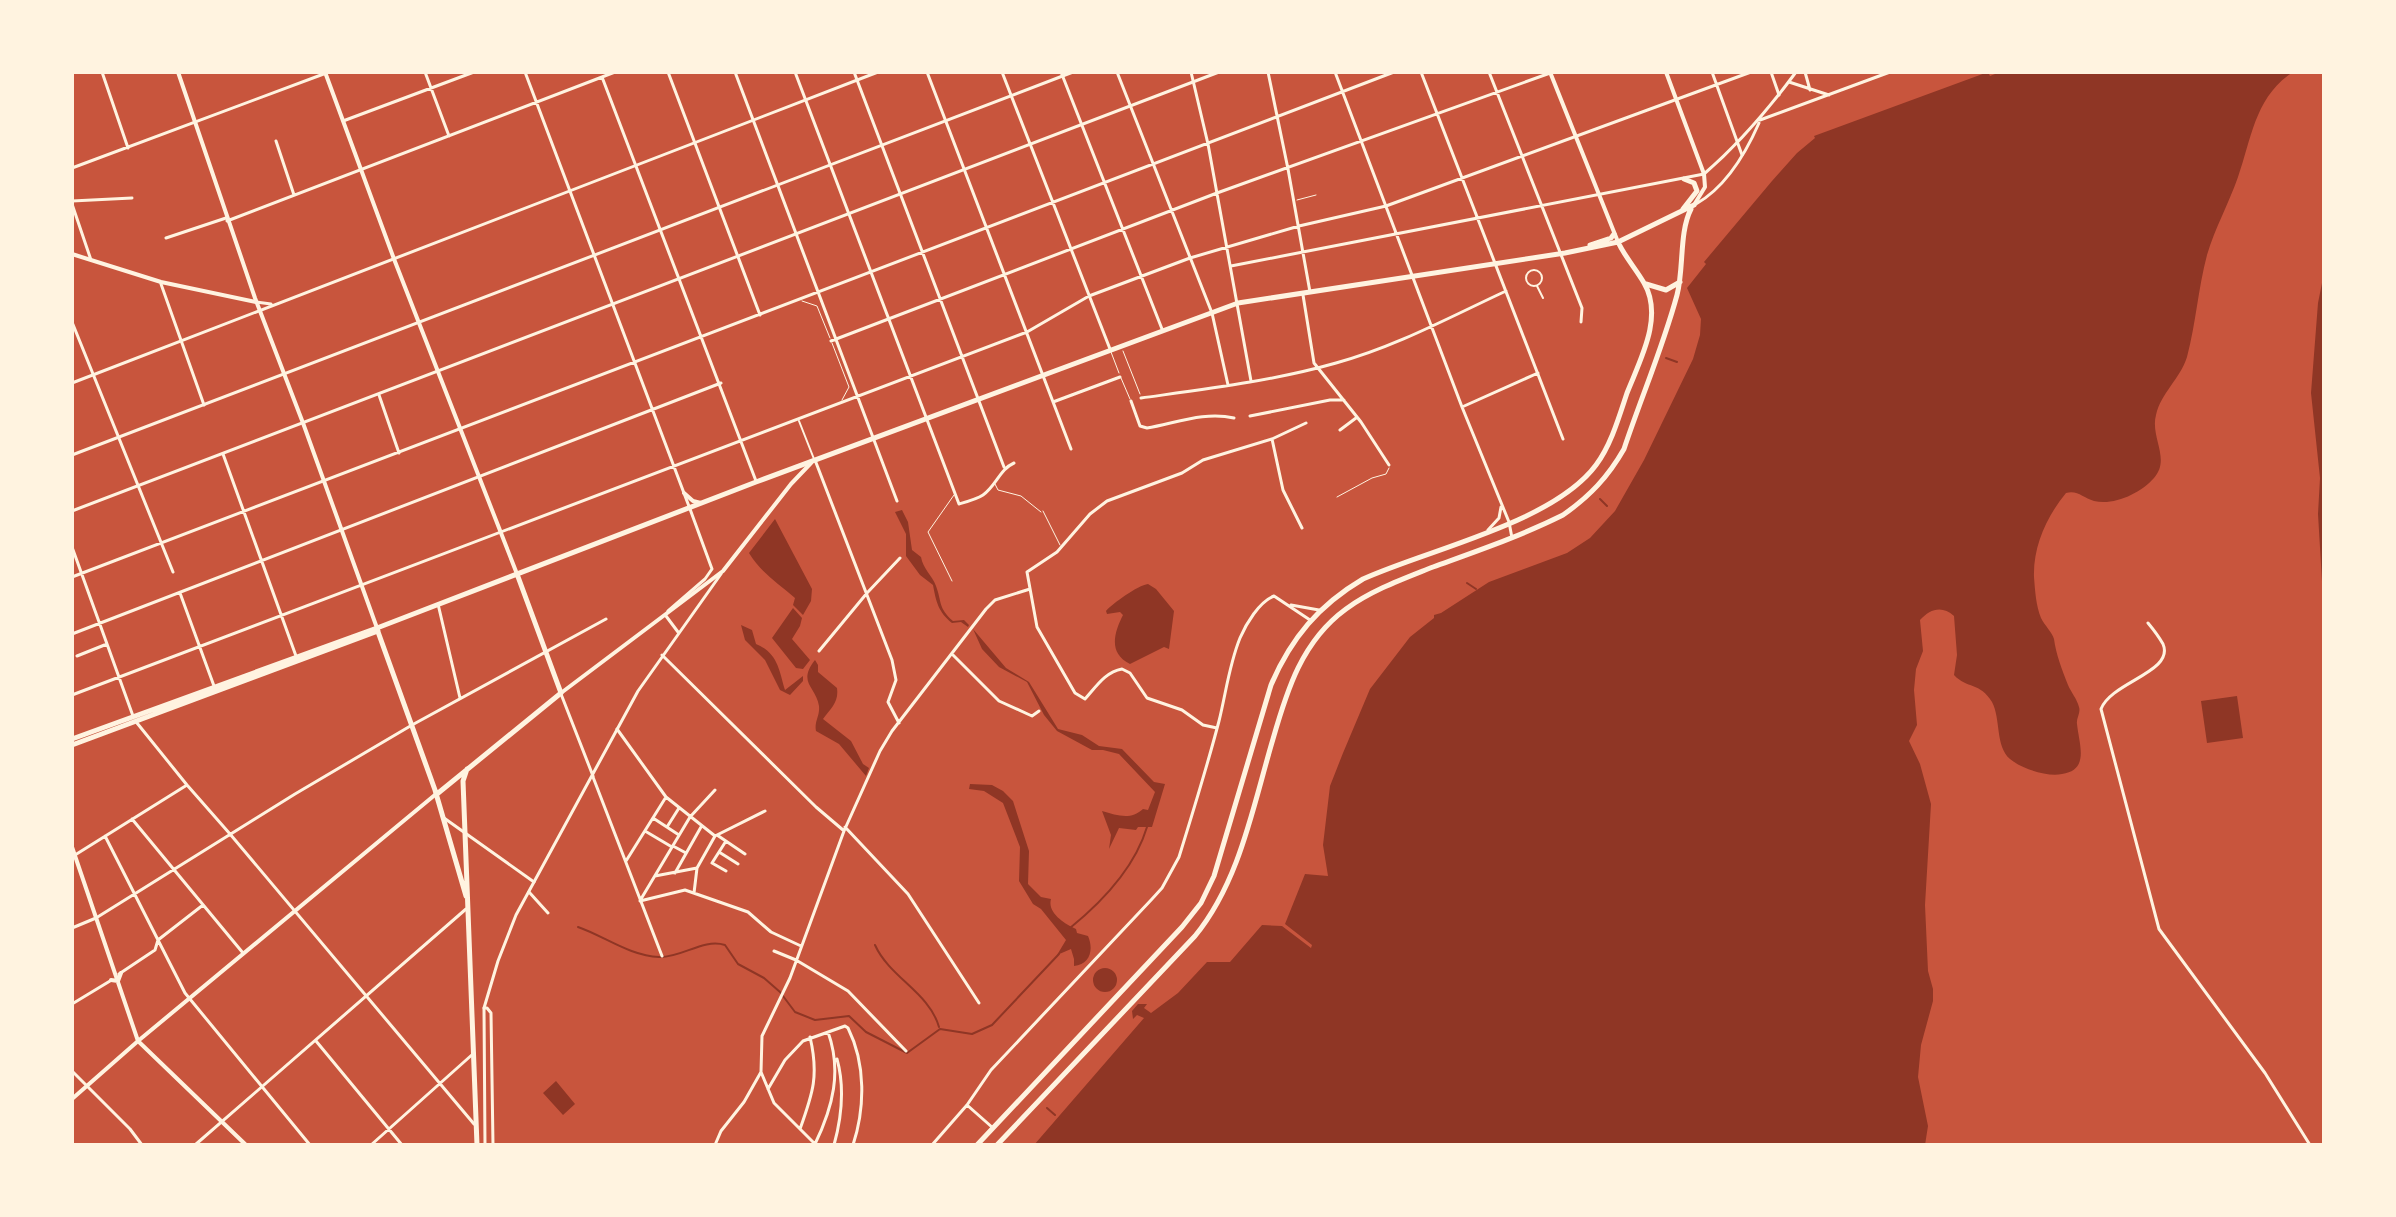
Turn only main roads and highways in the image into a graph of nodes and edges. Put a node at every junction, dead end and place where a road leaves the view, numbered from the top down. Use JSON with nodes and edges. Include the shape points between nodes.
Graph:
{"nodes":[{"id":1,"x":178,"y":72,"type":"edge"},
{"id":2,"x":326,"y":72,"type":"edge"},
{"id":3,"x":1551,"y":72,"type":"edge"},
{"id":4,"x":1666,"y":72,"type":"edge"},
{"id":5,"x":1684,"y":179,"type":"road end"},
{"id":6,"x":1694,"y":205,"type":"junction"},
{"id":7,"x":1680,"y":213,"type":"junction"},
{"id":8,"x":1614,"y":234,"type":"junction"},
{"id":9,"x":1618,"y":242,"type":"junction"},
{"id":10,"x":1563,"y":253,"type":"junction"},
{"id":11,"x":72,"y":254,"type":"edge"},
{"id":12,"x":1681,"y":279,"type":"junction"},
{"id":13,"x":1645,"y":284,"type":"junction"},
{"id":14,"x":256,"y":302,"type":"junction"},
{"id":15,"x":815,"y":460,"type":"junction"},
{"id":16,"x":684,"y":493,"type":"road end"},
{"id":17,"x":704,"y":503,"type":"junction"},
{"id":18,"x":1439,"y":549,"type":"junction"},
{"id":19,"x":1402,"y":563,"type":"junction"},
{"id":20,"x":1444,"y":563,"type":"junction"},
{"id":21,"x":517,"y":574,"type":"junction"},
{"id":22,"x":1408,"y":577,"type":"junction"},
{"id":23,"x":377,"y":627,"type":"junction"},
{"id":24,"x":296,"y":656,"type":"junction"},
{"id":25,"x":266,"y":672,"type":"junction"},
{"id":26,"x":561,"y":693,"type":"junction"},
{"id":27,"x":134,"y":719,"type":"junction"},
{"id":28,"x":72,"y":742,"type":"edge"},
{"id":29,"x":467,"y":769,"type":"junction"},
{"id":30,"x":436,"y":794,"type":"junction"},
{"id":31,"x":72,"y":847,"type":"edge"},
{"id":32,"x":469,"y":906,"type":"junction"},
{"id":33,"x":473,"y":1008,"type":"junction"},
{"id":34,"x":484,"y":1008,"type":"road end"},
{"id":35,"x":137,"y":1041,"type":"junction"},
{"id":36,"x":72,"y":1099,"type":"edge"},
{"id":37,"x":1019,"y":1100,"type":"junction"},
{"id":38,"x":1030,"y":1110,"type":"junction"},
{"id":39,"x":993,"y":1128,"type":"junction"},
{"id":40,"x":1004,"y":1138,"type":"junction"},
{"id":41,"x":246,"y":1145,"type":"edge"},
{"id":42,"x":477,"y":1145,"type":"edge"},
{"id":43,"x":977,"y":1145,"type":"edge"},
{"id":44,"x":997,"y":1145,"type":"edge"}],
"edges":[{"from":1,"to":14,"type":"main road"},
{"from":2,"to":21,"type":"main road"},
{"from":3,"to":8,"type":"main road"},
{"from":4,"to":6,"type":"main road","via":[[1704,174],[1705,187]]},
{"from":5,"to":7,"type":"highway","via":[[1697,191]]},
{"from":6,"to":7,"type":"highway"},
{"from":6,"to":12,"type":"highway","via":[[1686,223]]},
{"from":7,"to":9,"type":"highway"},
{"from":8,"to":9,"type":"main road"},
{"from":8,"to":10,"type":"highway"},
{"from":9,"to":10,"type":"highway"},
{"from":9,"to":13,"type":"highway"},
{"from":10,"to":15,"type":"highway","via":[[1238,303]]},
{"from":11,"to":14,"type":"main road","via":[[161,282]]},
{"from":12,"to":13,"type":"highway","via":[[1666,290]]},
{"from":12,"to":20,"type":"highway","via":[[1624,449],[1611,471],[1563,515]]},
{"from":13,"to":18,"type":"highway","via":[[1652,321],[1596,465],[1569,492],[1533,513]]},
{"from":14,"to":23,"type":"main road"},
{"from":15,"to":17,"type":"highway"},
{"from":15,"to":26,"type":"main road","via":[[723,571]]},
{"from":16,"to":17,"type":"main road"},
{"from":17,"to":21,"type":"highway"},
{"from":18,"to":19,"type":"highway"},
{"from":18,"to":20,"type":"highway"},
{"from":19,"to":22,"type":"highway"},
{"from":19,"to":37,"type":"highway","via":[[1341,592],[1310,620],[1271,685],[1208,891],[1182,927]]},
{"from":20,"to":22,"type":"highway"},
{"from":21,"to":23,"type":"highway"},
{"from":21,"to":26,"type":"highway"},
{"from":22,"to":38,"type":"highway","via":[[1343,611],[1305,652],[1289,684],[1222,898],[1195,936]]},
{"from":23,"to":24,"type":"highway"},
{"from":23,"to":25,"type":"highway"},
{"from":23,"to":30,"type":"highway"},
{"from":24,"to":25,"type":"highway"},
{"from":24,"to":27,"type":"highway"},
{"from":25,"to":27,"type":"highway"},
{"from":26,"to":29,"type":"highway"},
{"from":27,"to":28,"type":"highway"},
{"from":27,"to":28,"type":"highway"},
{"from":29,"to":30,"type":"highway"},
{"from":29,"to":32,"type":"highway","via":[[463,781]]},
{"from":30,"to":32,"type":"highway"},
{"from":30,"to":35,"type":"main road"},
{"from":31,"to":35,"type":"main road"},
{"from":32,"to":33,"type":"highway"},
{"from":33,"to":34,"type":"highway"},
{"from":33,"to":42,"type":"highway"},
{"from":35,"to":36,"type":"main road"},
{"from":35,"to":41,"type":"main road"},
{"from":37,"to":38,"type":"highway"},
{"from":37,"to":39,"type":"highway"},
{"from":38,"to":40,"type":"highway"},
{"from":39,"to":40,"type":"highway"},
{"from":39,"to":43,"type":"highway"},
{"from":40,"to":44,"type":"highway"}]}
